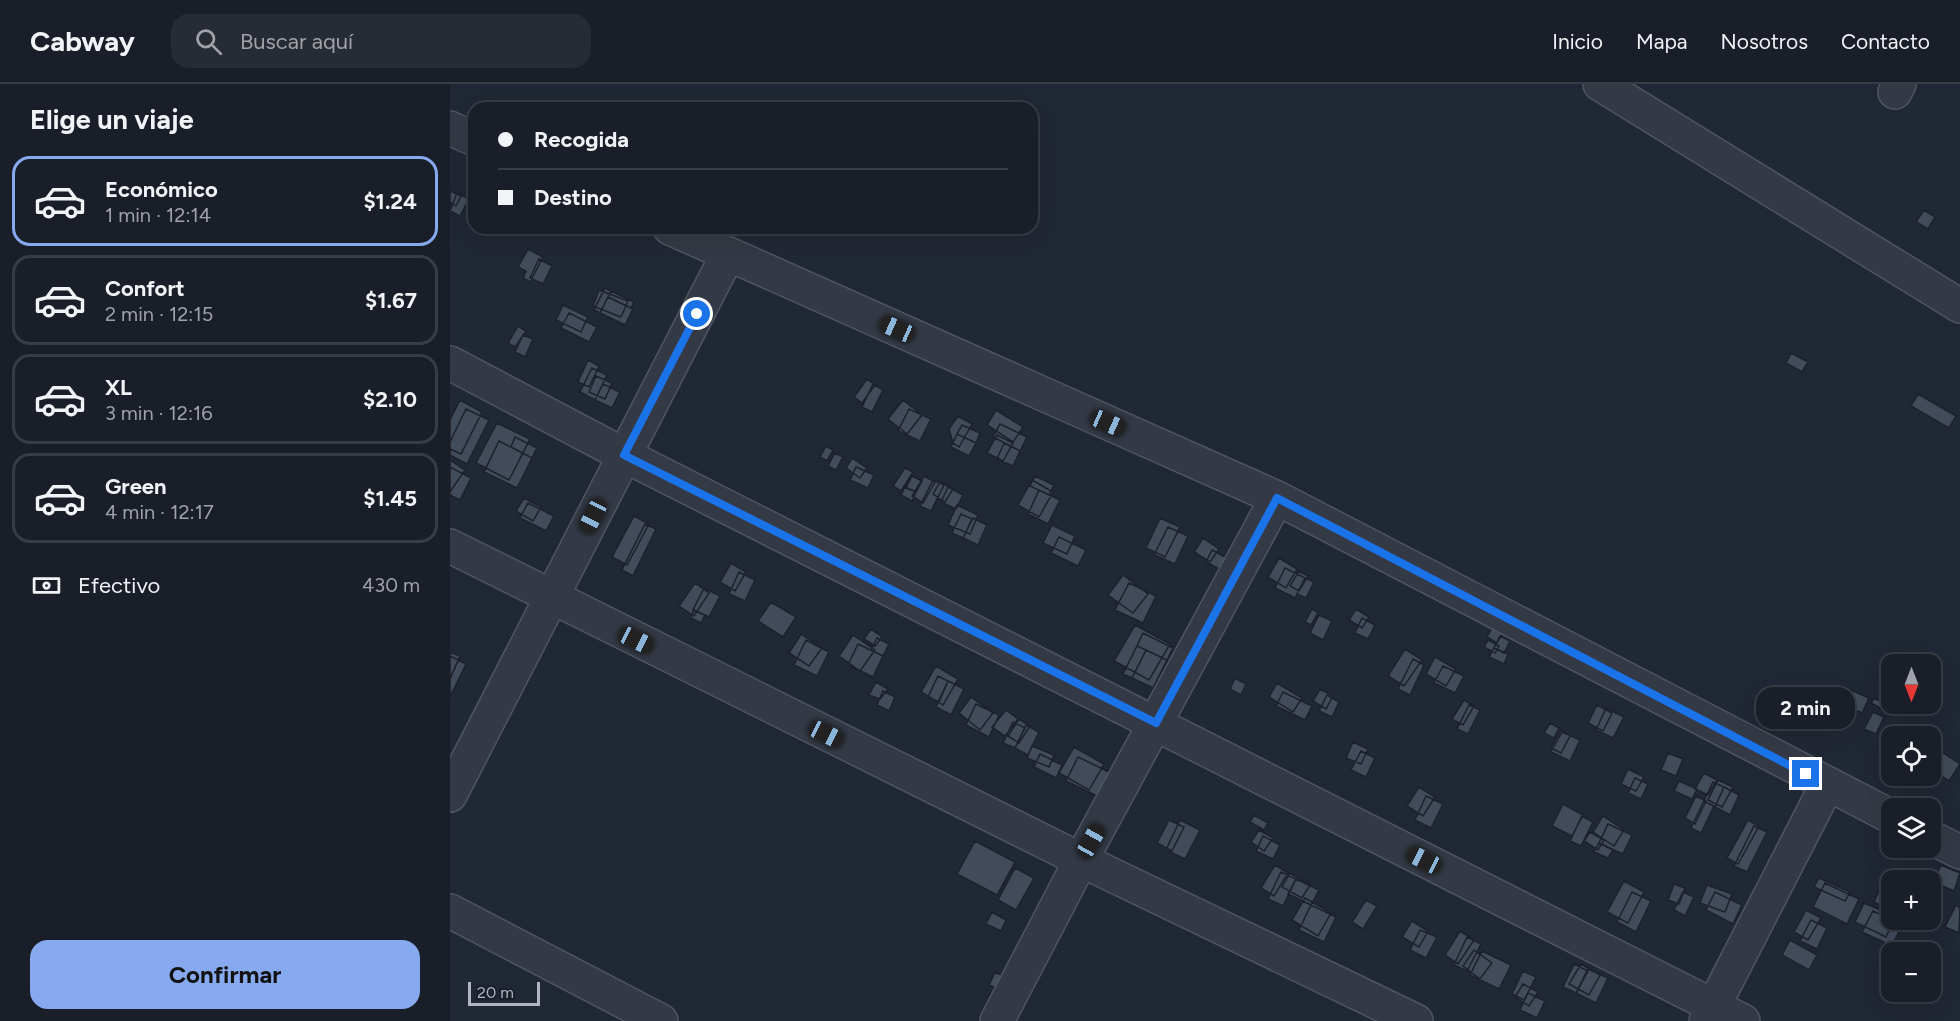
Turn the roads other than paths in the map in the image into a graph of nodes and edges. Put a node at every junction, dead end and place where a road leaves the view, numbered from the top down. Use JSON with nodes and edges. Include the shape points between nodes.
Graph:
{"nodes":[{"id":1,"x":1600,"y":84,"type":"edge"},
{"id":2,"x":450,"y":128,"type":"edge"},
{"id":3,"x":468,"y":136,"type":"edge"},
{"id":4,"x":683,"y":234,"type":"edge"},
{"id":5,"x":728,"y":254,"type":"junction"},
{"id":6,"x":1960,"y":306,"type":"edge"},
{"id":7,"x":450,"y":363,"type":"edge"},
{"id":8,"x":624,"y":455,"type":"junction"},
{"id":9,"x":1277,"y":498,"type":"junction"},
{"id":10,"x":450,"y":546,"type":"edge"},
{"id":11,"x":551,"y":598,"type":"junction"},
{"id":12,"x":1156,"y":723,"type":"junction"},
{"id":13,"x":1827,"y":784,"type":"junction"},
{"id":14,"x":450,"y":795,"type":"edge"},
{"id":15,"x":1881,"y":811,"type":"edge"},
{"id":16,"x":1941,"y":842,"type":"edge"},
{"id":17,"x":1960,"y":852,"type":"edge"},
{"id":18,"x":1081,"y":861,"type":"junction"},
{"id":19,"x":451,"y":915,"type":"edge"},
{"id":20,"x":1709,"y":1014,"type":"edge"},
{"id":21,"x":660,"y":1021,"type":"edge"},
{"id":22,"x":997,"y":1021,"type":"edge"},
{"id":23,"x":1416,"y":1021,"type":"edge"},
{"id":24,"x":1743,"y":1021,"type":"edge"}],
"edges":[{"from":1,"to":6,"type":"street"},
{"from":2,"to":3,"type":"street"},
{"from":4,"to":5,"type":"street"},
{"from":5,"to":8,"type":"street"},
{"from":5,"to":9,"type":"street"},
{"from":7,"to":8,"type":"street"},
{"from":8,"to":11,"type":"street"},
{"from":8,"to":12,"type":"street"},
{"from":9,"to":12,"type":"street"},
{"from":9,"to":13,"type":"street"},
{"from":10,"to":11,"type":"street"},
{"from":11,"to":14,"type":"street"},
{"from":11,"to":18,"type":"street"},
{"from":12,"to":18,"type":"street"},
{"from":12,"to":20,"type":"street"},
{"from":13,"to":15,"type":"street"},
{"from":13,"to":20,"type":"street"},
{"from":16,"to":17,"type":"street"},
{"from":18,"to":22,"type":"street"},
{"from":18,"to":23,"type":"street"},
{"from":19,"to":21,"type":"street"},
{"from":20,"to":24,"type":"street"}]}
